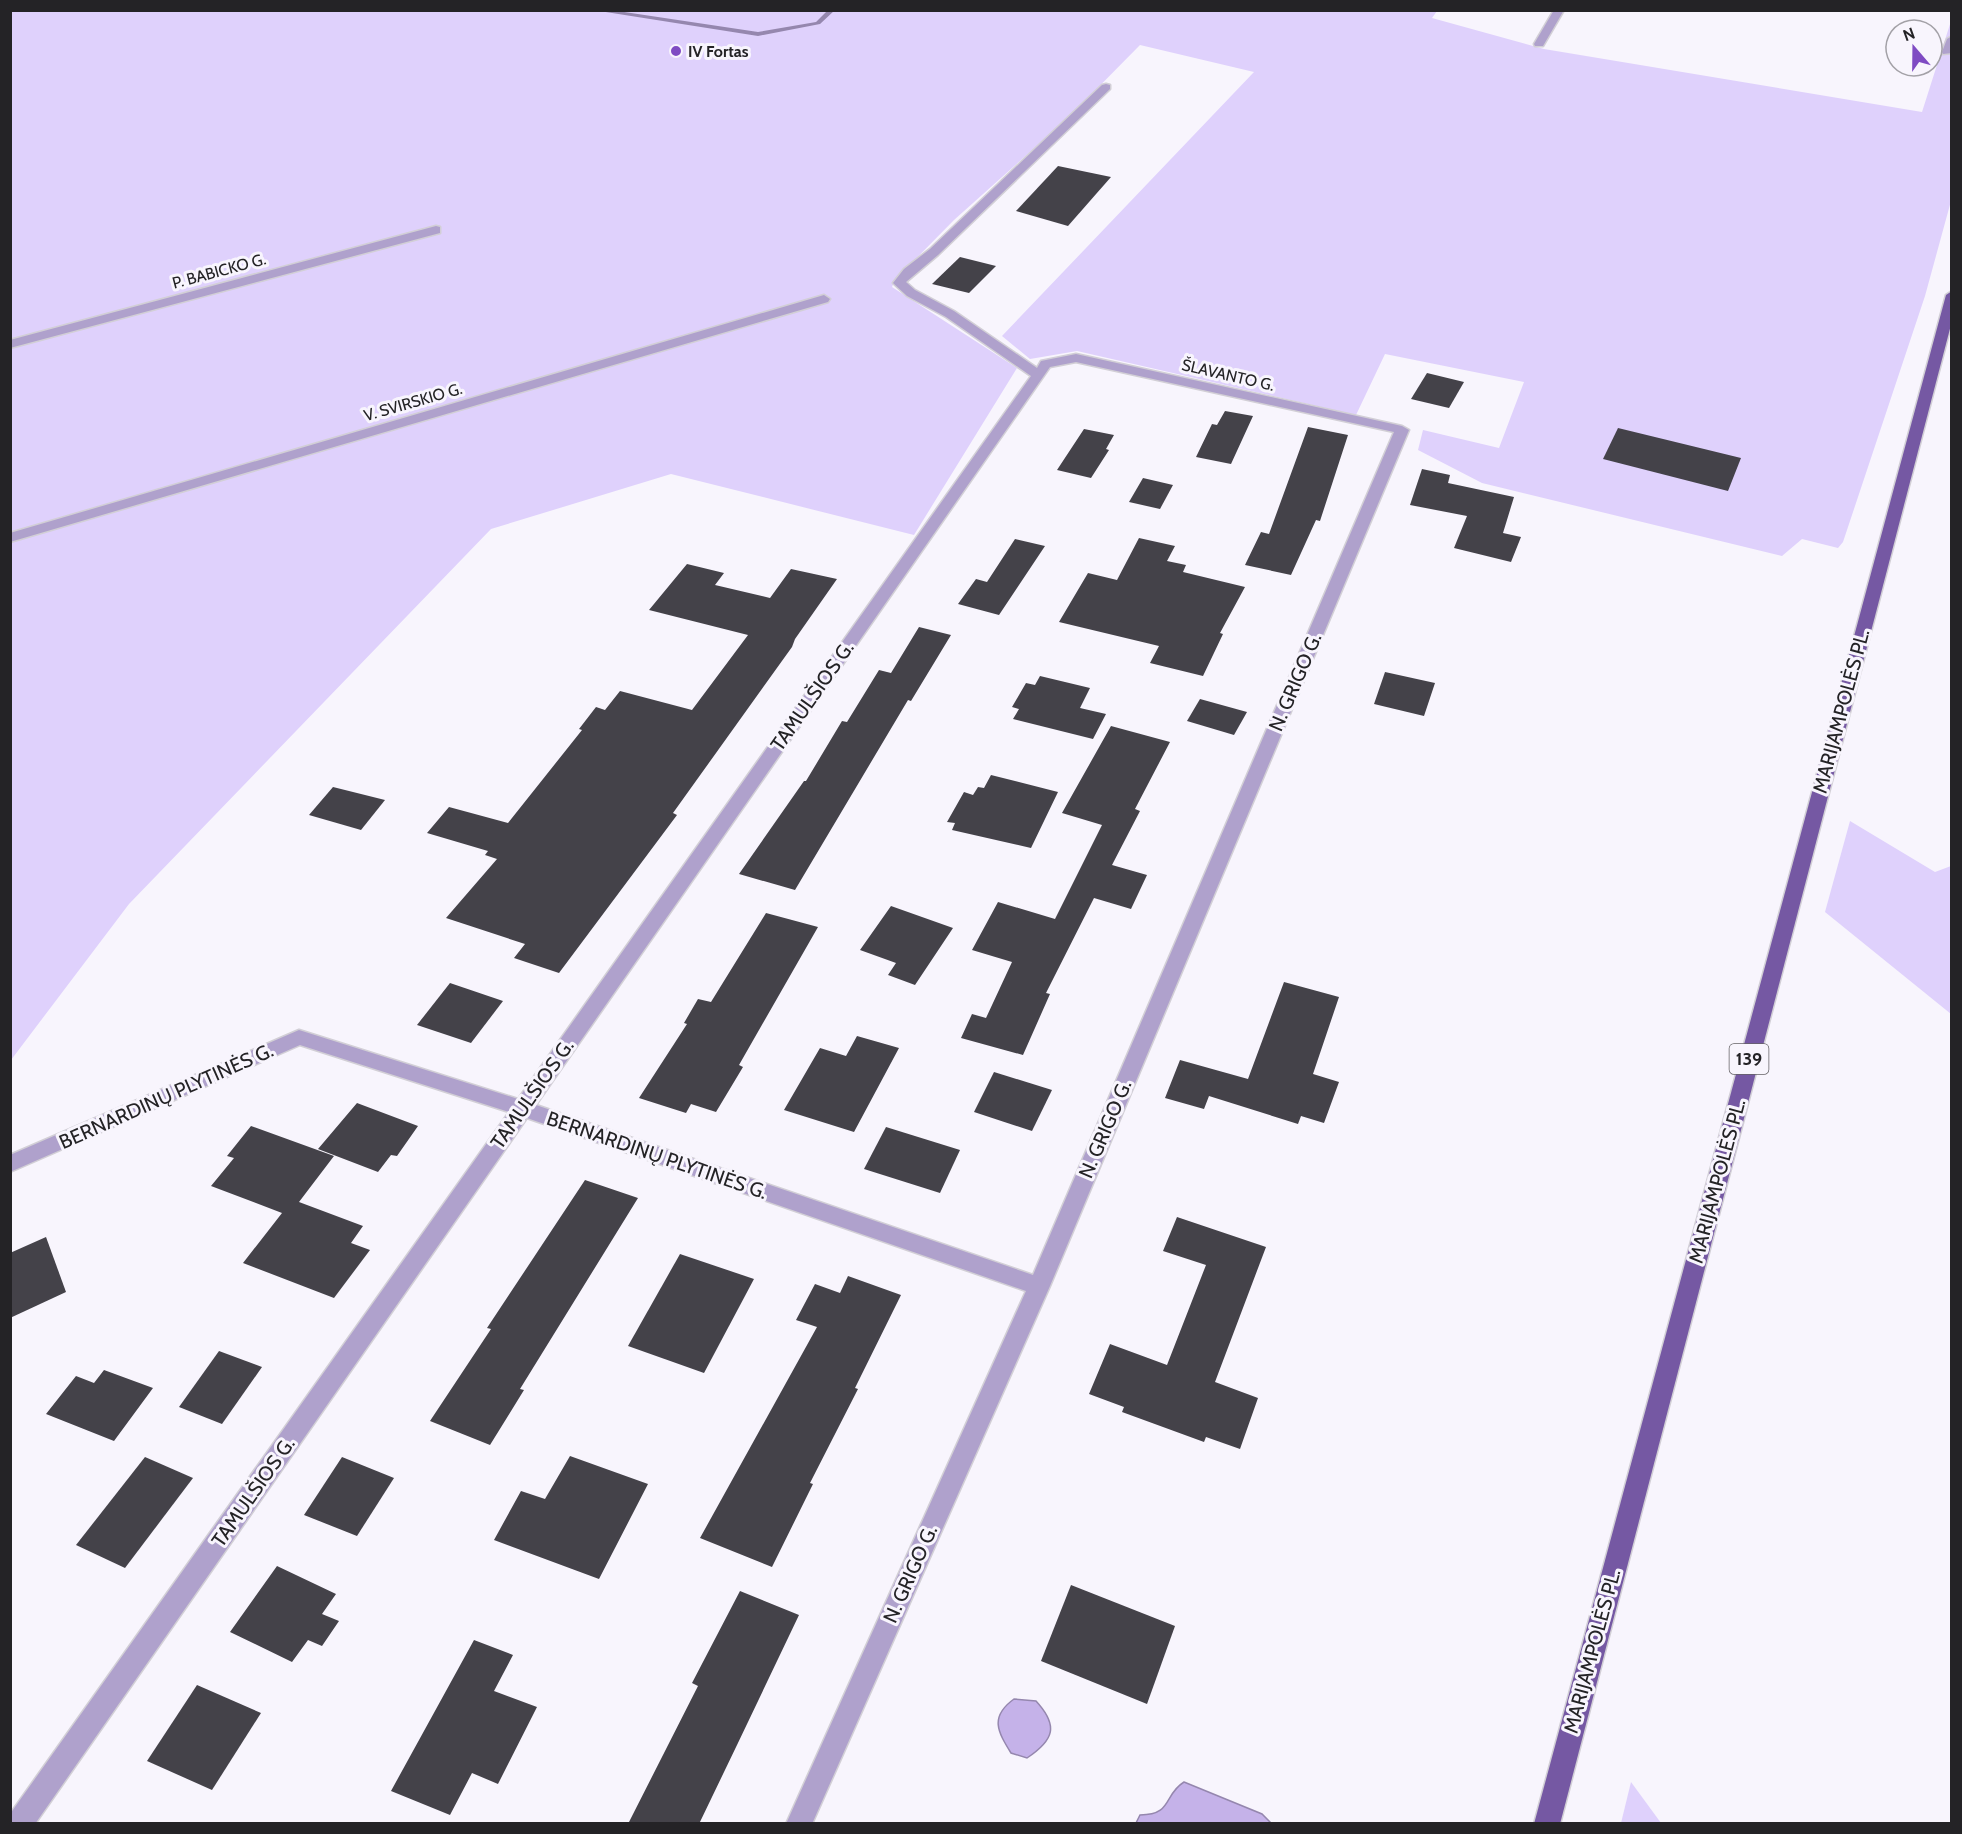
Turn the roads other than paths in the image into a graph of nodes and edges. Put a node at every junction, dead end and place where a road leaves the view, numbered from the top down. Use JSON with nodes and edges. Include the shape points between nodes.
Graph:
{"nodes":[{"id":1,"x":1559,"y":10,"type":"edge"},
{"id":2,"x":1952,"y":39,"type":"edge"},
{"id":3,"x":1539,"y":44,"type":"dead end"},
{"id":4,"x":1947,"y":52,"type":"dead end"},
{"id":5,"x":1106,"y":87,"type":"dead end"},
{"id":6,"x":436,"y":230,"type":"dead end"},
{"id":7,"x":1952,"y":295,"type":"edge"},
{"id":8,"x":824,"y":298,"type":"dead end"},
{"id":9,"x":10,"y":344,"type":"edge"},
{"id":10,"x":1042,"y":369,"type":"junction"},
{"id":11,"x":1402,"y":430,"type":"joint"},
{"id":12,"x":10,"y":538,"type":"edge"},
{"id":13,"x":522,"y":1108,"type":"junction"},
{"id":14,"x":10,"y":1164,"type":"edge"},
{"id":15,"x":1039,"y":1286,"type":"junction"},
{"id":16,"x":19,"y":1824,"type":"edge"},
{"id":17,"x":799,"y":1824,"type":"edge"},
{"id":18,"x":1547,"y":1824,"type":"edge"}],
"edges":[{"from":1,"to":3,"type":"street"},
{"from":2,"to":4,"type":"street"},
{"from":5,"to":10,"type":"street","via":[[899,283]]},
{"from":6,"to":9,"type":"street","name":"P. BABICKO G."},
{"from":7,"to":18,"type":"main road","name":"MARIJAMPOLĖS PL.","number":"139"},
{"from":8,"to":12,"type":"street","name":"V. SVIRSKIO G."},
{"from":10,"to":11,"type":"street","name":"ŠLAVANTO G.","via":[[1076,358]]},
{"from":10,"to":13,"type":"street","name":"TAMULŠIOS G."},
{"from":11,"to":15,"type":"street","name":"N. GRIGO G."},
{"from":13,"to":14,"type":"street","name":"BERNARDINŲ PLYTINĖS G.","via":[[299,1037]]},
{"from":13,"to":15,"type":"street","name":"BERNARDINŲ PLYTINĖS G."},
{"from":13,"to":16,"type":"street","name":"TAMULŠIOS G."},
{"from":15,"to":17,"type":"street","name":"N. GRIGO G."}]}
